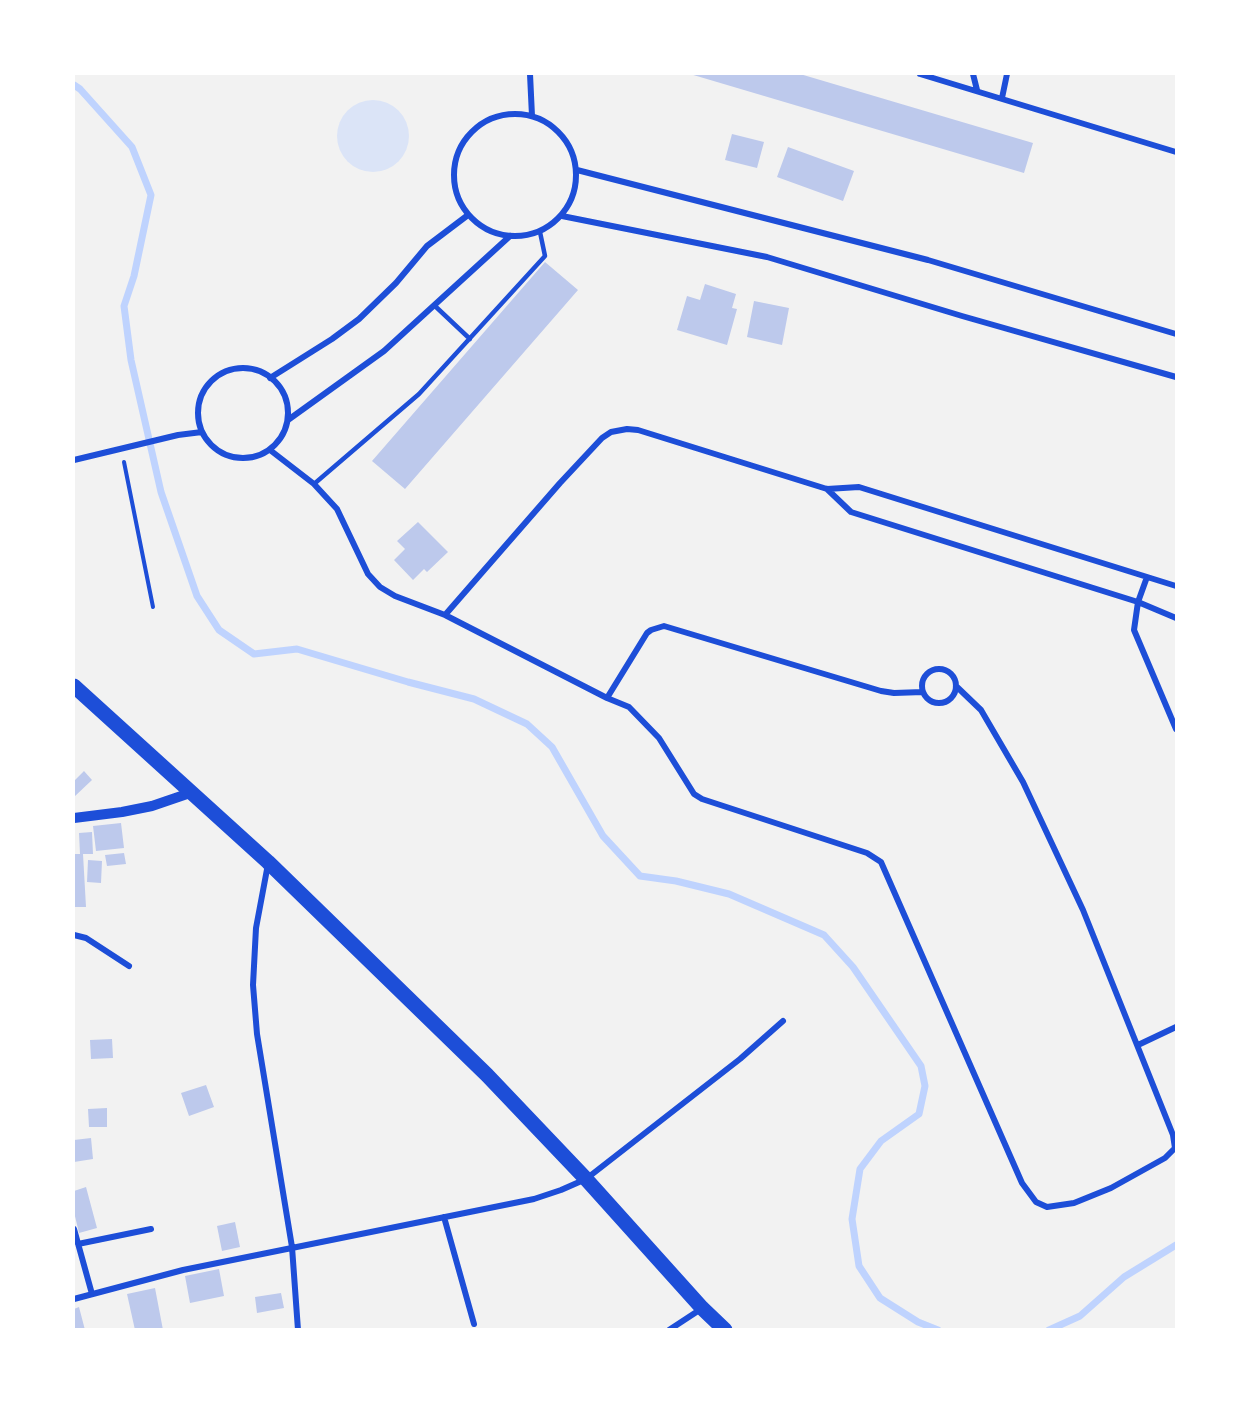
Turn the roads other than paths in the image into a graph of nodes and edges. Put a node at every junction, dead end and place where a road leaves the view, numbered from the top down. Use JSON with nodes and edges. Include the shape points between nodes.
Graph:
{"nodes":[{"id":1,"x":530,"y":74,"type":"edge"},
{"id":2,"x":920,"y":74,"type":"edge"},
{"id":3,"x":973,"y":74,"type":"edge"},
{"id":4,"x":1007,"y":74,"type":"edge"},
{"id":5,"x":977,"y":90,"type":"junction"},
{"id":6,"x":1002,"y":98,"type":"junction"},
{"id":7,"x":532,"y":116,"type":"junction"},
{"id":8,"x":1176,"y":152,"type":"edge"},
{"id":9,"x":577,"y":170,"type":"junction"},
{"id":10,"x":468,"y":215,"type":"junction"},
{"id":11,"x":562,"y":216,"type":"junction"},
{"id":12,"x":540,"y":231,"type":"junction"},
{"id":13,"x":510,"y":236,"type":"junction"},
{"id":14,"x":435,"y":306,"type":"junction"},
{"id":15,"x":1176,"y":334,"type":"edge"},
{"id":16,"x":470,"y":339,"type":"junction"},
{"id":17,"x":1176,"y":377,"type":"edge"},
{"id":18,"x":270,"y":378,"type":"junction"},
{"id":19,"x":288,"y":420,"type":"junction"},
{"id":20,"x":202,"y":432,"type":"junction"},
{"id":21,"x":270,"y":450,"type":"junction"},
{"id":22,"x":74,"y":460,"type":"edge"},
{"id":23,"x":314,"y":484,"type":"junction"},
{"id":24,"x":827,"y":489,"type":"junction"},
{"id":25,"x":1147,"y":577,"type":"junction"},
{"id":26,"x":1176,"y":586,"type":"edge"},
{"id":27,"x":1138,"y":602,"type":"junction"},
{"id":28,"x":445,"y":615,"type":"junction"},
{"id":29,"x":1176,"y":618,"type":"edge"},
{"id":30,"x":74,"y":686,"type":"edge"},
{"id":31,"x":956,"y":686,"type":"junction"},
{"id":32,"x":923,"y":692,"type":"junction"},
{"id":33,"x":607,"y":698,"type":"junction"},
{"id":34,"x":1176,"y":729,"type":"edge"},
{"id":35,"x":190,"y":793,"type":"junction"},
{"id":36,"x":74,"y":818,"type":"edge"},
{"id":37,"x":268,"y":862,"type":"junction"},
{"id":38,"x":74,"y":935,"type":"edge"},
{"id":39,"x":129,"y":966,"type":"dead end"},
{"id":40,"x":783,"y":1021,"type":"dead end"},
{"id":41,"x":1176,"y":1026,"type":"edge"},
{"id":42,"x":1138,"y":1045,"type":"junction"},
{"id":43,"x":586,"y":1179,"type":"junction"},
{"id":44,"x":444,"y":1217,"type":"junction"},
{"id":45,"x":74,"y":1229,"type":"edge"},
{"id":46,"x":151,"y":1229,"type":"dead end"},
{"id":47,"x":78,"y":1244,"type":"junction"},
{"id":48,"x":292,"y":1247,"type":"junction"},
{"id":49,"x":92,"y":1294,"type":"junction"},
{"id":50,"x":74,"y":1299,"type":"edge"},
{"id":51,"x":702,"y":1308,"type":"junction"},
{"id":52,"x":474,"y":1323,"type":"dead end"},
{"id":53,"x":298,"y":1329,"type":"edge"},
{"id":54,"x":669,"y":1329,"type":"edge"},
{"id":55,"x":725,"y":1329,"type":"edge"}],
"edges":[{"from":1,"to":7,"type":"street"},
{"from":2,"to":5,"type":"street"},
{"from":3,"to":5,"type":"street"},
{"from":4,"to":6,"type":"street"},
{"from":5,"to":6,"type":"street"},
{"from":6,"to":8,"type":"street"},
{"from":7,"to":9,"type":"street","via":[[549,123],[563,136],[573,152]]},
{"from":7,"to":10,"type":"street","via":[[519,113],[493,117],[463,141],[453,179]]},
{"from":9,"to":11,"type":"street","via":[[573,194]]},
{"from":9,"to":15,"type":"street","via":[[928,260]]},
{"from":10,"to":13,"type":"street","via":[[494,233]]},
{"from":10,"to":18,"type":"street","via":[[427,246],[359,319]]},
{"from":11,"to":12,"type":"street"},
{"from":11,"to":17,"type":"street","via":[[767,257]]},
{"from":12,"to":13,"type":"street"},
{"from":12,"to":16,"type":"lane","via":[[545,256]]},
{"from":13,"to":14,"type":"street"},
{"from":14,"to":16,"type":"lane"},
{"from":14,"to":19,"type":"street","via":[[384,351]]},
{"from":16,"to":23,"type":"lane","via":[[419,394]]},
{"from":18,"to":19,"type":"street","via":[[285,396]]},
{"from":18,"to":20,"type":"street","via":[[239,368],[210,381],[199,400],[198,422]]},
{"from":19,"to":21,"type":"street","via":[[282,436]]},
{"from":20,"to":21,"type":"street","via":[[224,454],[255,457]]},
{"from":20,"to":22,"type":"street"},
{"from":21,"to":23,"type":"street"},
{"from":23,"to":28,"type":"street","via":[[337,509],[373,581],[396,596]]},
{"from":24,"to":25,"type":"street","via":[[859,487]]},
{"from":24,"to":27,"type":"street","via":[[851,512]]},
{"from":24,"to":28,"type":"street","via":[[638,430],[610,432]]},
{"from":25,"to":26,"type":"street"},
{"from":25,"to":27,"type":"street"},
{"from":27,"to":29,"type":"street"},
{"from":27,"to":34,"type":"street","via":[[1135,636]]},
{"from":28,"to":33,"type":"street"},
{"from":30,"to":35,"type":"main road"},
{"from":31,"to":32,"type":"street","via":[[952,697],[942,703],[931,701]]},
{"from":31,"to":32,"type":"street","via":[[947,672],[936,670],[923,681]]},
{"from":31,"to":42,"type":"street","via":[[981,710],[1023,782],[1083,910]]},
{"from":32,"to":33,"type":"street","via":[[881,691],[664,626],[647,633]]},
{"from":33,"to":42,"type":"street","via":[[629,707],[658,738],[694,794],[702,799],[867,853],[881,862],[1022,1184],[1036,1202],[1047,1207],[1074,1203],[1120,1183],[1165,1158],[1175,1148]]},
{"from":35,"to":36,"type":"street","via":[[122,813]]},
{"from":35,"to":37,"type":"main road"},
{"from":37,"to":43,"type":"main road","via":[[487,1075]]},
{"from":37,"to":48,"type":"street","via":[[256,928],[253,985],[257,1035]]},
{"from":38,"to":39,"type":"street"},
{"from":40,"to":43,"type":"street"},
{"from":41,"to":42,"type":"street"},
{"from":43,"to":44,"type":"street","via":[[534,1199]]},
{"from":43,"to":51,"type":"main road"},
{"from":44,"to":48,"type":"street"},
{"from":44,"to":52,"type":"street"},
{"from":45,"to":47,"type":"street"},
{"from":46,"to":47,"type":"street"},
{"from":47,"to":49,"type":"street"},
{"from":48,"to":49,"type":"street"},
{"from":48,"to":53,"type":"street"},
{"from":49,"to":50,"type":"street"},
{"from":51,"to":54,"type":"street"},
{"from":51,"to":55,"type":"main road"}]}
